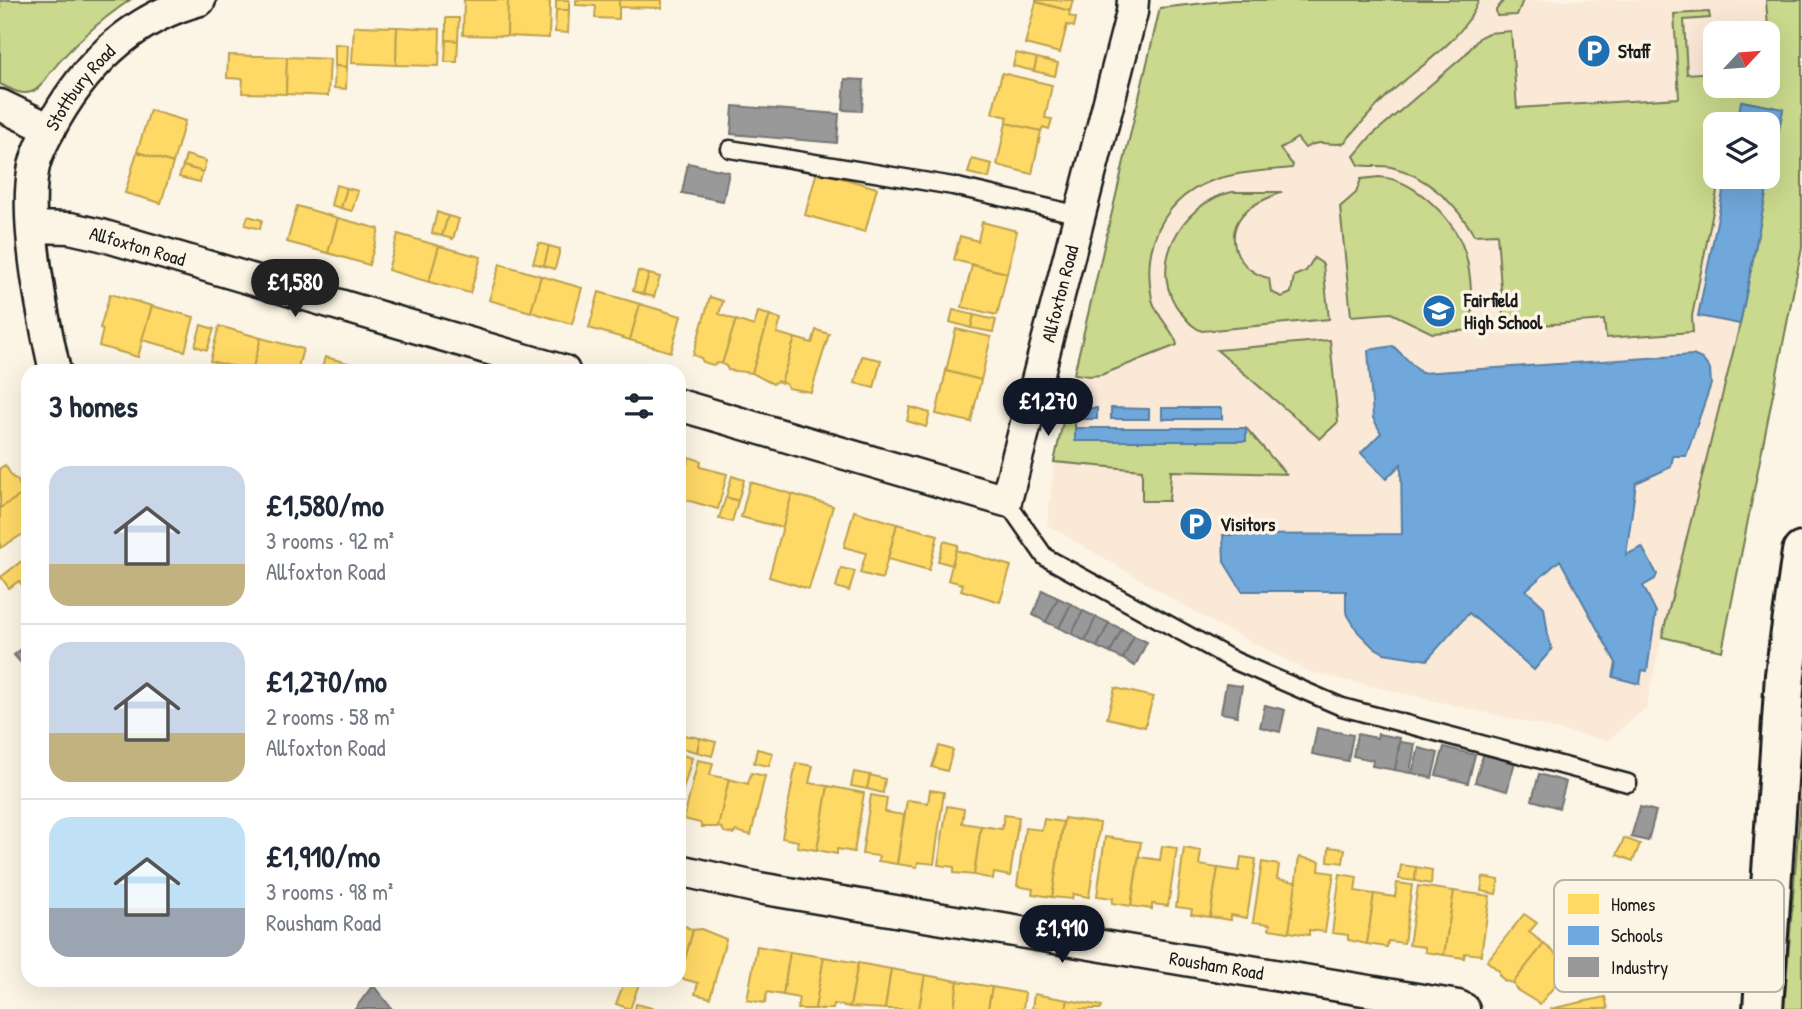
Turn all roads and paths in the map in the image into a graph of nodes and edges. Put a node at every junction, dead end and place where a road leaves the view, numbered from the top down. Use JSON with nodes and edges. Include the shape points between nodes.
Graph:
{"nodes":[{"id":1,"x":200,"y":0,"type":"edge"},
{"id":2,"x":1133,"y":0,"type":"edge"},
{"id":3,"x":0,"y":105,"type":"edge"},
{"id":4,"x":50,"y":129,"type":"junction"},
{"id":5,"x":730,"y":149,"type":"dead end"},
{"id":6,"x":1080,"y":215,"type":"junction"},
{"id":7,"x":32,"y":227,"type":"junction"},
{"id":8,"x":54,"y":364,"type":"edge"},
{"id":9,"x":540,"y":364,"type":"edge"},
{"id":10,"x":686,"y":407,"type":"edge"},
{"id":11,"x":1006,"y":501,"type":"junction"},
{"id":12,"x":1802,"y":552,"type":"edge"},
{"id":13,"x":1628,"y":783,"type":"dead end"},
{"id":14,"x":686,"y":872,"type":"edge"},
{"id":15,"x":1771,"y":880,"type":"edge"},
{"id":16,"x":1464,"y":1009,"type":"edge"}],
"edges":[{"from":1,"to":4,"type":"street","name":"Stottbury Road","via":[[144,24],[101,57],[85,73]]},
{"from":2,"to":6,"type":"street","name":"Allfoxton Road"},
{"from":3,"to":4,"type":"street"},
{"from":4,"to":7,"type":"street","name":"Stottbury Road","via":[[34,166]]},
{"from":5,"to":6,"type":"lane","via":[[953,186]]},
{"from":6,"to":11,"type":"street","name":"Allfoxton Road"},
{"from":7,"to":8,"type":"street"},
{"from":7,"to":9,"type":"street","name":"Allfoxton Road","via":[[101,235]]},
{"from":10,"to":11,"type":"street"},
{"from":11,"to":13,"type":"lane","via":[[1045,557],[1235,661],[1342,707]]},
{"from":12,"to":15,"type":"main road","via":[[1785,675]]},
{"from":14,"to":16,"type":"street","name":"Rousham Road"}]}
